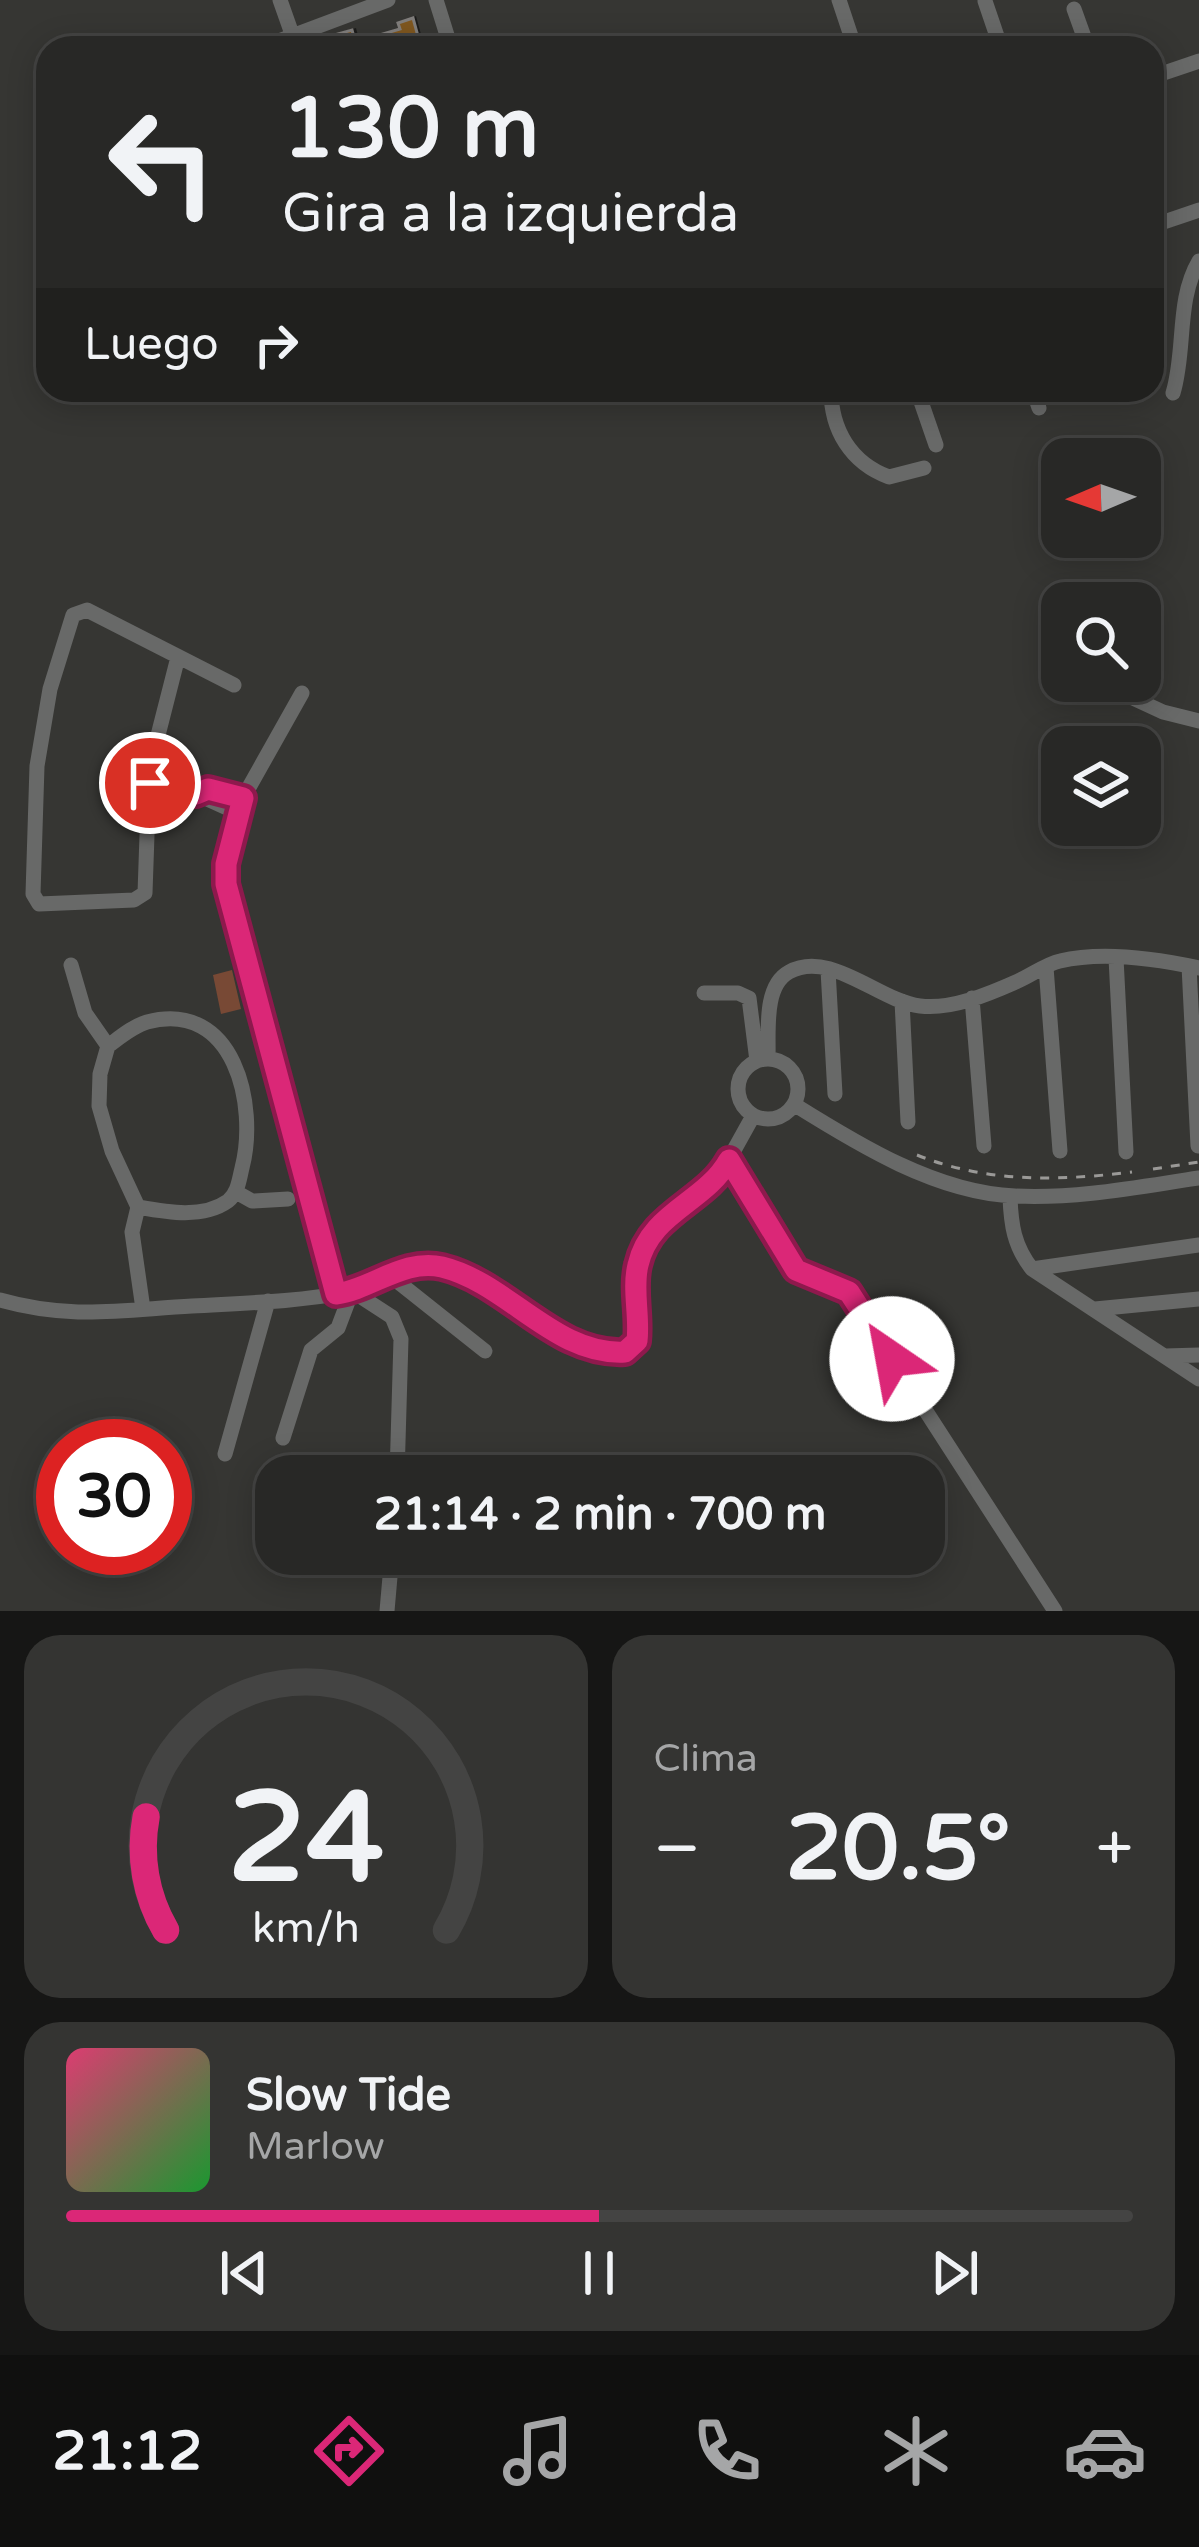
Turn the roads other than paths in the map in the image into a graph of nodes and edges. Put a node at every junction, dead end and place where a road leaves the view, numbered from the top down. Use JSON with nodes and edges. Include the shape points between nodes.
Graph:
{"nodes":[{"id":1,"x":280,"y":0,"type":"edge"},
{"id":2,"x":388,"y":0,"type":"edge"},
{"id":3,"x":436,"y":0,"type":"edge"},
{"id":4,"x":839,"y":0,"type":"edge"},
{"id":5,"x":986,"y":1,"type":"edge"},
{"id":6,"x":1074,"y":9,"type":"dead end"},
{"id":7,"x":292,"y":34,"type":"junction"},
{"id":8,"x":287,"y":36,"type":"edge"},
{"id":9,"x":447,"y":36,"type":"edge"},
{"id":10,"x":851,"y":36,"type":"edge"},
{"id":11,"x":997,"y":36,"type":"edge"},
{"id":12,"x":1084,"y":36,"type":"edge"},
{"id":13,"x":1199,"y":61,"type":"edge"},
{"id":14,"x":1164,"y":73,"type":"edge"},
{"id":15,"x":1199,"y":210,"type":"edge"},
{"id":16,"x":1164,"y":222,"type":"edge"},
{"id":17,"x":1199,"y":261,"type":"edge"},
{"id":18,"x":1173,"y":393,"type":"dead end"},
{"id":19,"x":832,"y":402,"type":"edge"},
{"id":20,"x":921,"y":402,"type":"edge"},
{"id":21,"x":1037,"y":402,"type":"edge"},
{"id":22,"x":1039,"y":408,"type":"dead end"},
{"id":23,"x":936,"y":446,"type":"dead end"},
{"id":24,"x":924,"y":468,"type":"dead end"},
{"id":25,"x":178,"y":657,"type":"junction"},
{"id":26,"x":234,"y":685,"type":"dead end"},
{"id":27,"x":302,"y":693,"type":"dead end"},
{"id":28,"x":1141,"y":702,"type":"edge"},
{"id":29,"x":1199,"y":722,"type":"edge"},
{"id":30,"x":150,"y":783,"type":"junction"},
{"id":31,"x":241,"y":806,"type":"junction"},
{"id":32,"x":1116,"y":958,"type":"junction"},
{"id":33,"x":71,"y":965,"type":"dead end"},
{"id":34,"x":1046,"y":967,"type":"junction"},
{"id":35,"x":1194,"y":967,"type":"edge"},
{"id":36,"x":828,"y":970,"type":"junction"},
{"id":37,"x":704,"y":993,"type":"dead end"},
{"id":38,"x":972,"y":998,"type":"junction"},
{"id":39,"x":902,"y":1001,"type":"junction"},
{"id":40,"x":107,"y":1046,"type":"junction"},
{"id":41,"x":763,"y":1059,"type":"junction"},
{"id":42,"x":835,"y":1094,"type":"dead end"},
{"id":43,"x":795,"y":1105,"type":"junction"},
{"id":44,"x":753,"y":1117,"type":"junction"},
{"id":45,"x":908,"y":1122,"type":"dead end"},
{"id":46,"x":984,"y":1146,"type":"dead end"},
{"id":47,"x":1198,"y":1146,"type":"edge"},
{"id":48,"x":1060,"y":1151,"type":"dead end"},
{"id":49,"x":1126,"y":1152,"type":"dead end"},
{"id":50,"x":729,"y":1160,"type":"junction"},
{"id":51,"x":1199,"y":1178,"type":"edge"},
{"id":52,"x":236,"y":1192,"type":"junction"},
{"id":53,"x":1010,"y":1196,"type":"junction"},
{"id":54,"x":288,"y":1199,"type":"dead end"},
{"id":55,"x":138,"y":1207,"type":"junction"},
{"id":56,"x":1199,"y":1245,"type":"edge"},
{"id":57,"x":1032,"y":1269,"type":"junction"},
{"id":58,"x":388,"y":1274,"type":"junction"},
{"id":59,"x":344,"y":1293,"type":"junction"},
{"id":60,"x":1199,"y":1299,"type":"edge"},
{"id":61,"x":0,"y":1300,"type":"edge"},
{"id":62,"x":268,"y":1301,"type":"junction"},
{"id":63,"x":143,"y":1309,"type":"junction"},
{"id":64,"x":1096,"y":1309,"type":"junction"},
{"id":65,"x":485,"y":1351,"type":"dead end"},
{"id":66,"x":1199,"y":1355,"type":"edge"},
{"id":67,"x":1165,"y":1356,"type":"junction"},
{"id":68,"x":1199,"y":1379,"type":"edge"},
{"id":69,"x":283,"y":1438,"type":"dead end"},
{"id":70,"x":225,"y":1454,"type":"dead end"},
{"id":71,"x":398,"y":1455,"type":"edge"},
{"id":72,"x":390,"y":1575,"type":"edge"},
{"id":73,"x":387,"y":1611,"type":"edge"},
{"id":74,"x":1055,"y":1611,"type":"edge"}],
"edges":[{"from":1,"to":7,"type":"street"},
{"from":2,"to":7,"type":"street"},
{"from":3,"to":9,"type":"street"},
{"from":4,"to":10,"type":"street"},
{"from":5,"to":11,"type":"street"},
{"from":6,"to":12,"type":"street"},
{"from":7,"to":8,"type":"street"},
{"from":13,"to":14,"type":"street"},
{"from":15,"to":16,"type":"street"},
{"from":17,"to":18,"type":"street","via":[[1186,289]]},
{"from":19,"to":24,"type":"street","via":[[855,457],[889,477]]},
{"from":20,"to":23,"type":"street"},
{"from":21,"to":22,"type":"street"},
{"from":25,"to":26,"type":"street"},
{"from":25,"to":30,"type":"street"},
{"from":25,"to":30,"type":"street","via":[[87,610],[73,615],[37,766],[37,902],[143,896]]},
{"from":27,"to":31,"type":"street"},
{"from":28,"to":29,"type":"street"},
{"from":30,"to":31,"type":"street","via":[[196,794],[208,789]]},
{"from":31,"to":59,"type":"street","via":[[226,884]]},
{"from":32,"to":34,"type":"street"},
{"from":32,"to":35,"type":"street"},
{"from":32,"to":49,"type":"street"},
{"from":33,"to":40,"type":"street","via":[[85,1013]]},
{"from":34,"to":38,"type":"street"},
{"from":34,"to":48,"type":"street"},
{"from":35,"to":47,"type":"street"},
{"from":36,"to":39,"type":"street"},
{"from":36,"to":41,"type":"street","via":[[810,965],[777,985]]},
{"from":36,"to":42,"type":"street"},
{"from":37,"to":41,"type":"street","via":[[749,998]]},
{"from":38,"to":39,"type":"street"},
{"from":38,"to":46,"type":"street"},
{"from":39,"to":45,"type":"street"},
{"from":40,"to":52,"type":"street","via":[[147,1022],[165,1021],[200,1028],[225,1048],[243,1083],[250,1125]]},
{"from":40,"to":55,"type":"street","via":[[99,1106]]},
{"from":41,"to":43,"type":"street","via":[[791,1069]]},
{"from":41,"to":44,"type":"street","via":[[738,1088]]},
{"from":43,"to":44,"type":"street","via":[[777,1119]]},
{"from":43,"to":53,"type":"street","via":[[899,1162]]},
{"from":44,"to":50,"type":"street"},
{"from":50,"to":58,"type":"street","via":[[649,1239],[637,1268],[637,1341],[625,1352],[587,1349],[492,1288],[440,1266]]},
{"from":50,"to":74,"type":"street","via":[[796,1270],[849,1292]]},
{"from":51,"to":53,"type":"street"},
{"from":52,"to":54,"type":"street","via":[[253,1201]]},
{"from":52,"to":55,"type":"street","via":[[225,1204],[186,1213]]},
{"from":53,"to":57,"type":"street","via":[[1019,1253]]},
{"from":55,"to":63,"type":"street","via":[[132,1232]]},
{"from":56,"to":57,"type":"street"},
{"from":57,"to":64,"type":"street"},
{"from":58,"to":59,"type":"street"},
{"from":58,"to":65,"type":"street"},
{"from":59,"to":62,"type":"street"},
{"from":59,"to":69,"type":"street","via":[[338,1328],[311,1350]]},
{"from":59,"to":71,"type":"street","via":[[392,1317],[401,1339]]},
{"from":60,"to":64,"type":"street"},
{"from":61,"to":63,"type":"street","via":[[48,1313]]},
{"from":62,"to":63,"type":"street"},
{"from":62,"to":70,"type":"street"},
{"from":64,"to":67,"type":"street"},
{"from":66,"to":67,"type":"street"},
{"from":67,"to":68,"type":"street"},
{"from":72,"to":73,"type":"street"}]}
